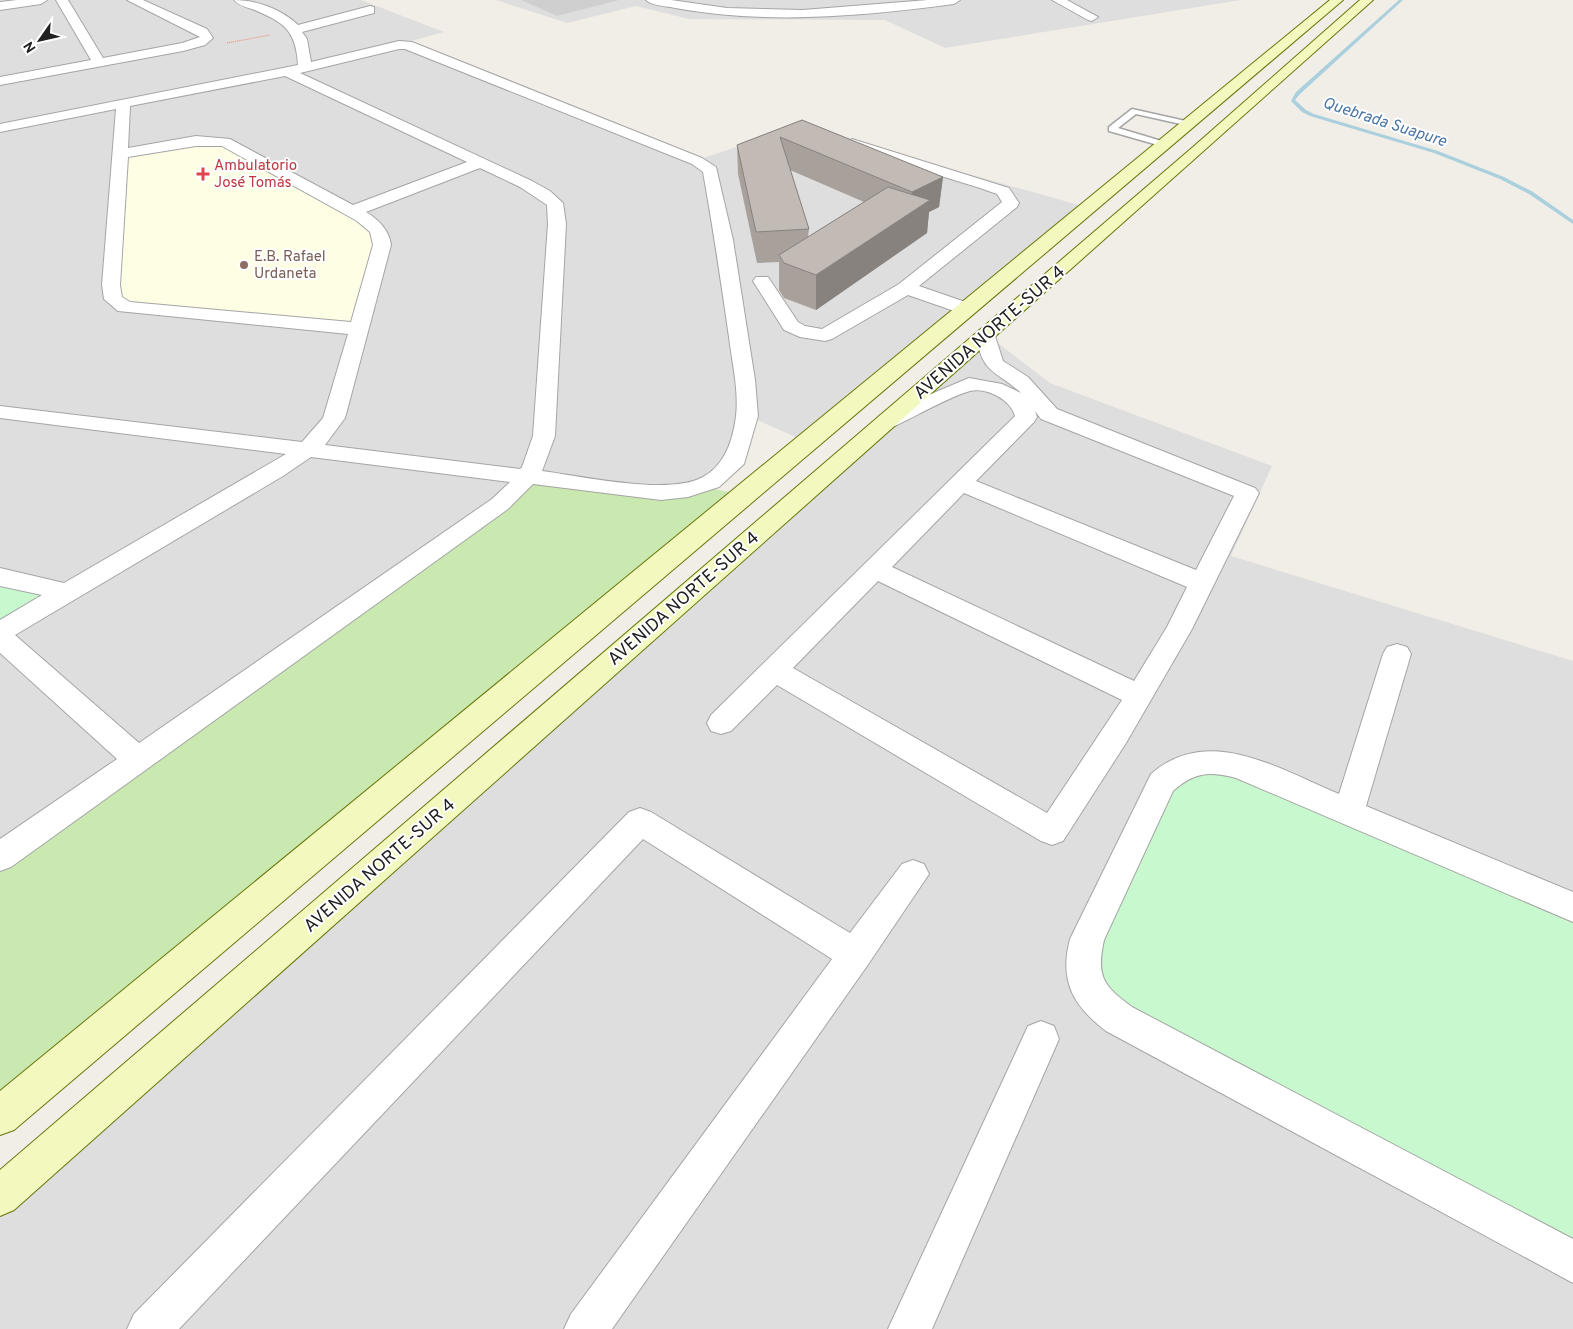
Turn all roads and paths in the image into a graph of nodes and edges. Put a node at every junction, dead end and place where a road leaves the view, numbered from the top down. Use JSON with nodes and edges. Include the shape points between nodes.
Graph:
{"nodes":[{"id":1,"x":41,"y":0,"type":"edge"},
{"id":2,"x":62,"y":0,"type":"edge"},
{"id":3,"x":133,"y":0,"type":"edge"},
{"id":4,"x":240,"y":0,"type":"edge"},
{"id":5,"x":276,"y":0,"type":"edge"},
{"id":6,"x":652,"y":0,"type":"edge"},
{"id":7,"x":954,"y":0,"type":"edge"},
{"id":8,"x":1058,"y":0,"type":"edge"},
{"id":9,"x":1337,"y":0,"type":"edge"},
{"id":10,"x":1367,"y":0,"type":"edge"},
{"id":11,"x":917,"y":2,"type":"edge"},
{"id":12,"x":0,"y":6,"type":"edge"},
{"id":13,"x":253,"y":6,"type":"junction"},
{"id":14,"x":370,"y":10,"type":"dead end"},
{"id":15,"x":1092,"y":17,"type":"dead end"},
{"id":16,"x":295,"y":30,"type":"junction"},
{"id":17,"x":201,"y":42,"type":"junction"},
{"id":18,"x":99,"y":63,"type":"junction"},
{"id":19,"x":304,"y":68,"type":"junction"},
{"id":20,"x":286,"y":71,"type":"junction"},
{"id":21,"x":0,"y":81,"type":"edge"},
{"id":22,"x":122,"y":103,"type":"junction"},
{"id":23,"x":1190,"y":124,"type":"junction"},
{"id":24,"x":0,"y":128,"type":"edge"},
{"id":25,"x":833,"y":138,"type":"edge"},
{"id":26,"x":1165,"y":145,"type":"junction"},
{"id":27,"x":120,"y":154,"type":"junction"},
{"id":28,"x":480,"y":163,"type":"junction"},
{"id":29,"x":352,"y":211,"type":"junction"},
{"id":30,"x":762,"y":281,"type":"dead end"},
{"id":31,"x":906,"y":288,"type":"junction"},
{"id":32,"x":967,"y":309,"type":"junction"},
{"id":33,"x":358,"y":329,"type":"junction"},
{"id":34,"x":986,"y":334,"type":"junction"},
{"id":35,"x":994,"y":364,"type":"junction"},
{"id":36,"x":969,"y":384,"type":"junction"},
{"id":37,"x":1022,"y":393,"type":"junction"},
{"id":38,"x":0,"y":412,"type":"edge"},
{"id":39,"x":887,"y":421,"type":"junction"},
{"id":40,"x":309,"y":449,"type":"junction"},
{"id":41,"x":529,"y":476,"type":"junction"},
{"id":42,"x":961,"y":483,"type":"junction"},
{"id":43,"x":700,"y":486,"type":"junction"},
{"id":44,"x":743,"y":495,"type":"junction"},
{"id":45,"x":875,"y":570,"type":"junction"},
{"id":46,"x":0,"y":577,"type":"edge"},
{"id":47,"x":1202,"y":583,"type":"junction"},
{"id":48,"x":66,"y":592,"type":"junction"},
{"id":49,"x":0,"y":632,"type":"edge"},
{"id":50,"x":0,"y":637,"type":"edge"},
{"id":51,"x":1397,"y":654,"type":"dead end"},
{"id":52,"x":774,"y":670,"type":"junction"},
{"id":53,"x":1139,"y":696,"type":"junction"},
{"id":54,"x":721,"y":723,"type":"dead end"},
{"id":55,"x":138,"y":760,"type":"junction"},
{"id":56,"x":1349,"y":812,"type":"junction"},
{"id":57,"x":0,"y":856,"type":"edge"},
{"id":58,"x":913,"y":874,"type":"dead end"},
{"id":59,"x":1573,"y":907,"type":"edge"},
{"id":60,"x":855,"y":955,"type":"junction"},
{"id":61,"x":1041,"y":1039,"type":"dead end"},
{"id":62,"x":0,"y":1116,"type":"edge"},
{"id":63,"x":0,"y":1196,"type":"edge"},
{"id":64,"x":1573,"y":1262,"type":"edge"},
{"id":65,"x":149,"y":1329,"type":"edge"},
{"id":66,"x":586,"y":1329,"type":"edge"},
{"id":67,"x":910,"y":1329,"type":"edge"}],
"edges":[{"from":1,"to":12,"type":"street"},
{"from":2,"to":18,"type":"street"},
{"from":3,"to":17,"type":"street","via":[[203,32],[207,38]]},
{"from":4,"to":13,"type":"street"},
{"from":5,"to":13,"type":"street"},
{"from":6,"to":11,"type":"street","via":[[714,10],[790,15],[865,12]]},
{"from":7,"to":11,"type":"street"},
{"from":8,"to":15,"type":"street"},
{"from":9,"to":23,"type":"main road","name":"AVENIDA NORTE-SUR 4"},
{"from":10,"to":34,"type":"main road","name":"AVENIDA NORTE-SUR 4"},
{"from":13,"to":16,"type":"street","via":[[283,19]]},
{"from":14,"to":16,"type":"street"},
{"from":16,"to":17,"type":"path","via":[[222,44]]},
{"from":16,"to":19,"type":"street","via":[[305,48]]},
{"from":17,"to":18,"type":"street"},
{"from":18,"to":21,"type":"street"},
{"from":19,"to":20,"type":"street"},
{"from":19,"to":43,"type":"street","via":[[407,45],[707,166],[712,175],[724,240],[745,380],[747,416],[733,464],[711,482]]},
{"from":20,"to":22,"type":"street"},
{"from":20,"to":28,"type":"street"},
{"from":22,"to":24,"type":"street"},
{"from":22,"to":27,"type":"street"},
{"from":23,"to":26,"type":"main road","name":"AVENIDA NORTE-SUR 4"},
{"from":23,"to":26,"type":"lane","via":[[1135,111],[1112,129]]},
{"from":25,"to":31,"type":"street","via":[[986,184],[1007,194],[1011,203]]},
{"from":26,"to":32,"type":"main road","name":"AVENIDA NORTE-SUR 4"},
{"from":27,"to":29,"type":"street","via":[[196,141],[225,142]]},
{"from":27,"to":33,"type":"street","via":[[111,294],[119,304],[168,312]]},
{"from":28,"to":29,"type":"street"},
{"from":28,"to":41,"type":"street","via":[[544,194],[557,208],[544,436]]},
{"from":29,"to":33,"type":"street","via":[[372,223],[382,238]]},
{"from":30,"to":31,"type":"street","via":[[791,326],[800,331],[825,335]]},
{"from":31,"to":32,"type":"street"},
{"from":32,"to":44,"type":"main road","name":"AVENIDA NORTE-SUR 4"},
{"from":33,"to":40,"type":"street","via":[[334,418]]},
{"from":34,"to":35,"type":"street"},
{"from":34,"to":39,"type":"main road","name":"AVENIDA NORTE-SUR 4"},
{"from":35,"to":36,"type":"street"},
{"from":35,"to":37,"type":"street"},
{"from":36,"to":37,"type":"street"},
{"from":36,"to":39,"type":"street"},
{"from":37,"to":42,"type":"street","via":[[1024,421]]},
{"from":37,"to":47,"type":"street","via":[[1054,416],[1247,493]]},
{"from":38,"to":40,"type":"street"},
{"from":39,"to":63,"type":"main road","name":"AVENIDA NORTE-SUR 4"},
{"from":40,"to":41,"type":"street"},
{"from":40,"to":48,"type":"street"},
{"from":41,"to":43,"type":"street","via":[[636,492],[677,492]]},
{"from":41,"to":55,"type":"street","via":[[500,504]]},
{"from":42,"to":45,"type":"street"},
{"from":42,"to":47,"type":"street"},
{"from":43,"to":44,"type":"street"},
{"from":44,"to":62,"type":"main road","name":"AVENIDA NORTE-SUR 4"},
{"from":45,"to":52,"type":"street"},
{"from":45,"to":53,"type":"street"},
{"from":46,"to":48,"type":"street"},
{"from":47,"to":53,"type":"street"},
{"from":48,"to":49,"type":"street"},
{"from":50,"to":55,"type":"street"},
{"from":51,"to":56,"type":"street"},
{"from":52,"to":53,"type":"street","via":[[1052,832]]},
{"from":52,"to":54,"type":"street"},
{"from":55,"to":57,"type":"street"},
{"from":56,"to":59,"type":"street"},
{"from":56,"to":64,"type":"street","via":[[1226,762],[1200,761],[1178,768],[1162,783],[1087,939],[1081,972],[1086,986],[1105,1009],[1119,1019]]},
{"from":58,"to":60,"type":"street"},
{"from":60,"to":65,"type":"street","via":[[640,821]]},
{"from":60,"to":66,"type":"street"},
{"from":61,"to":67,"type":"street"}]}
